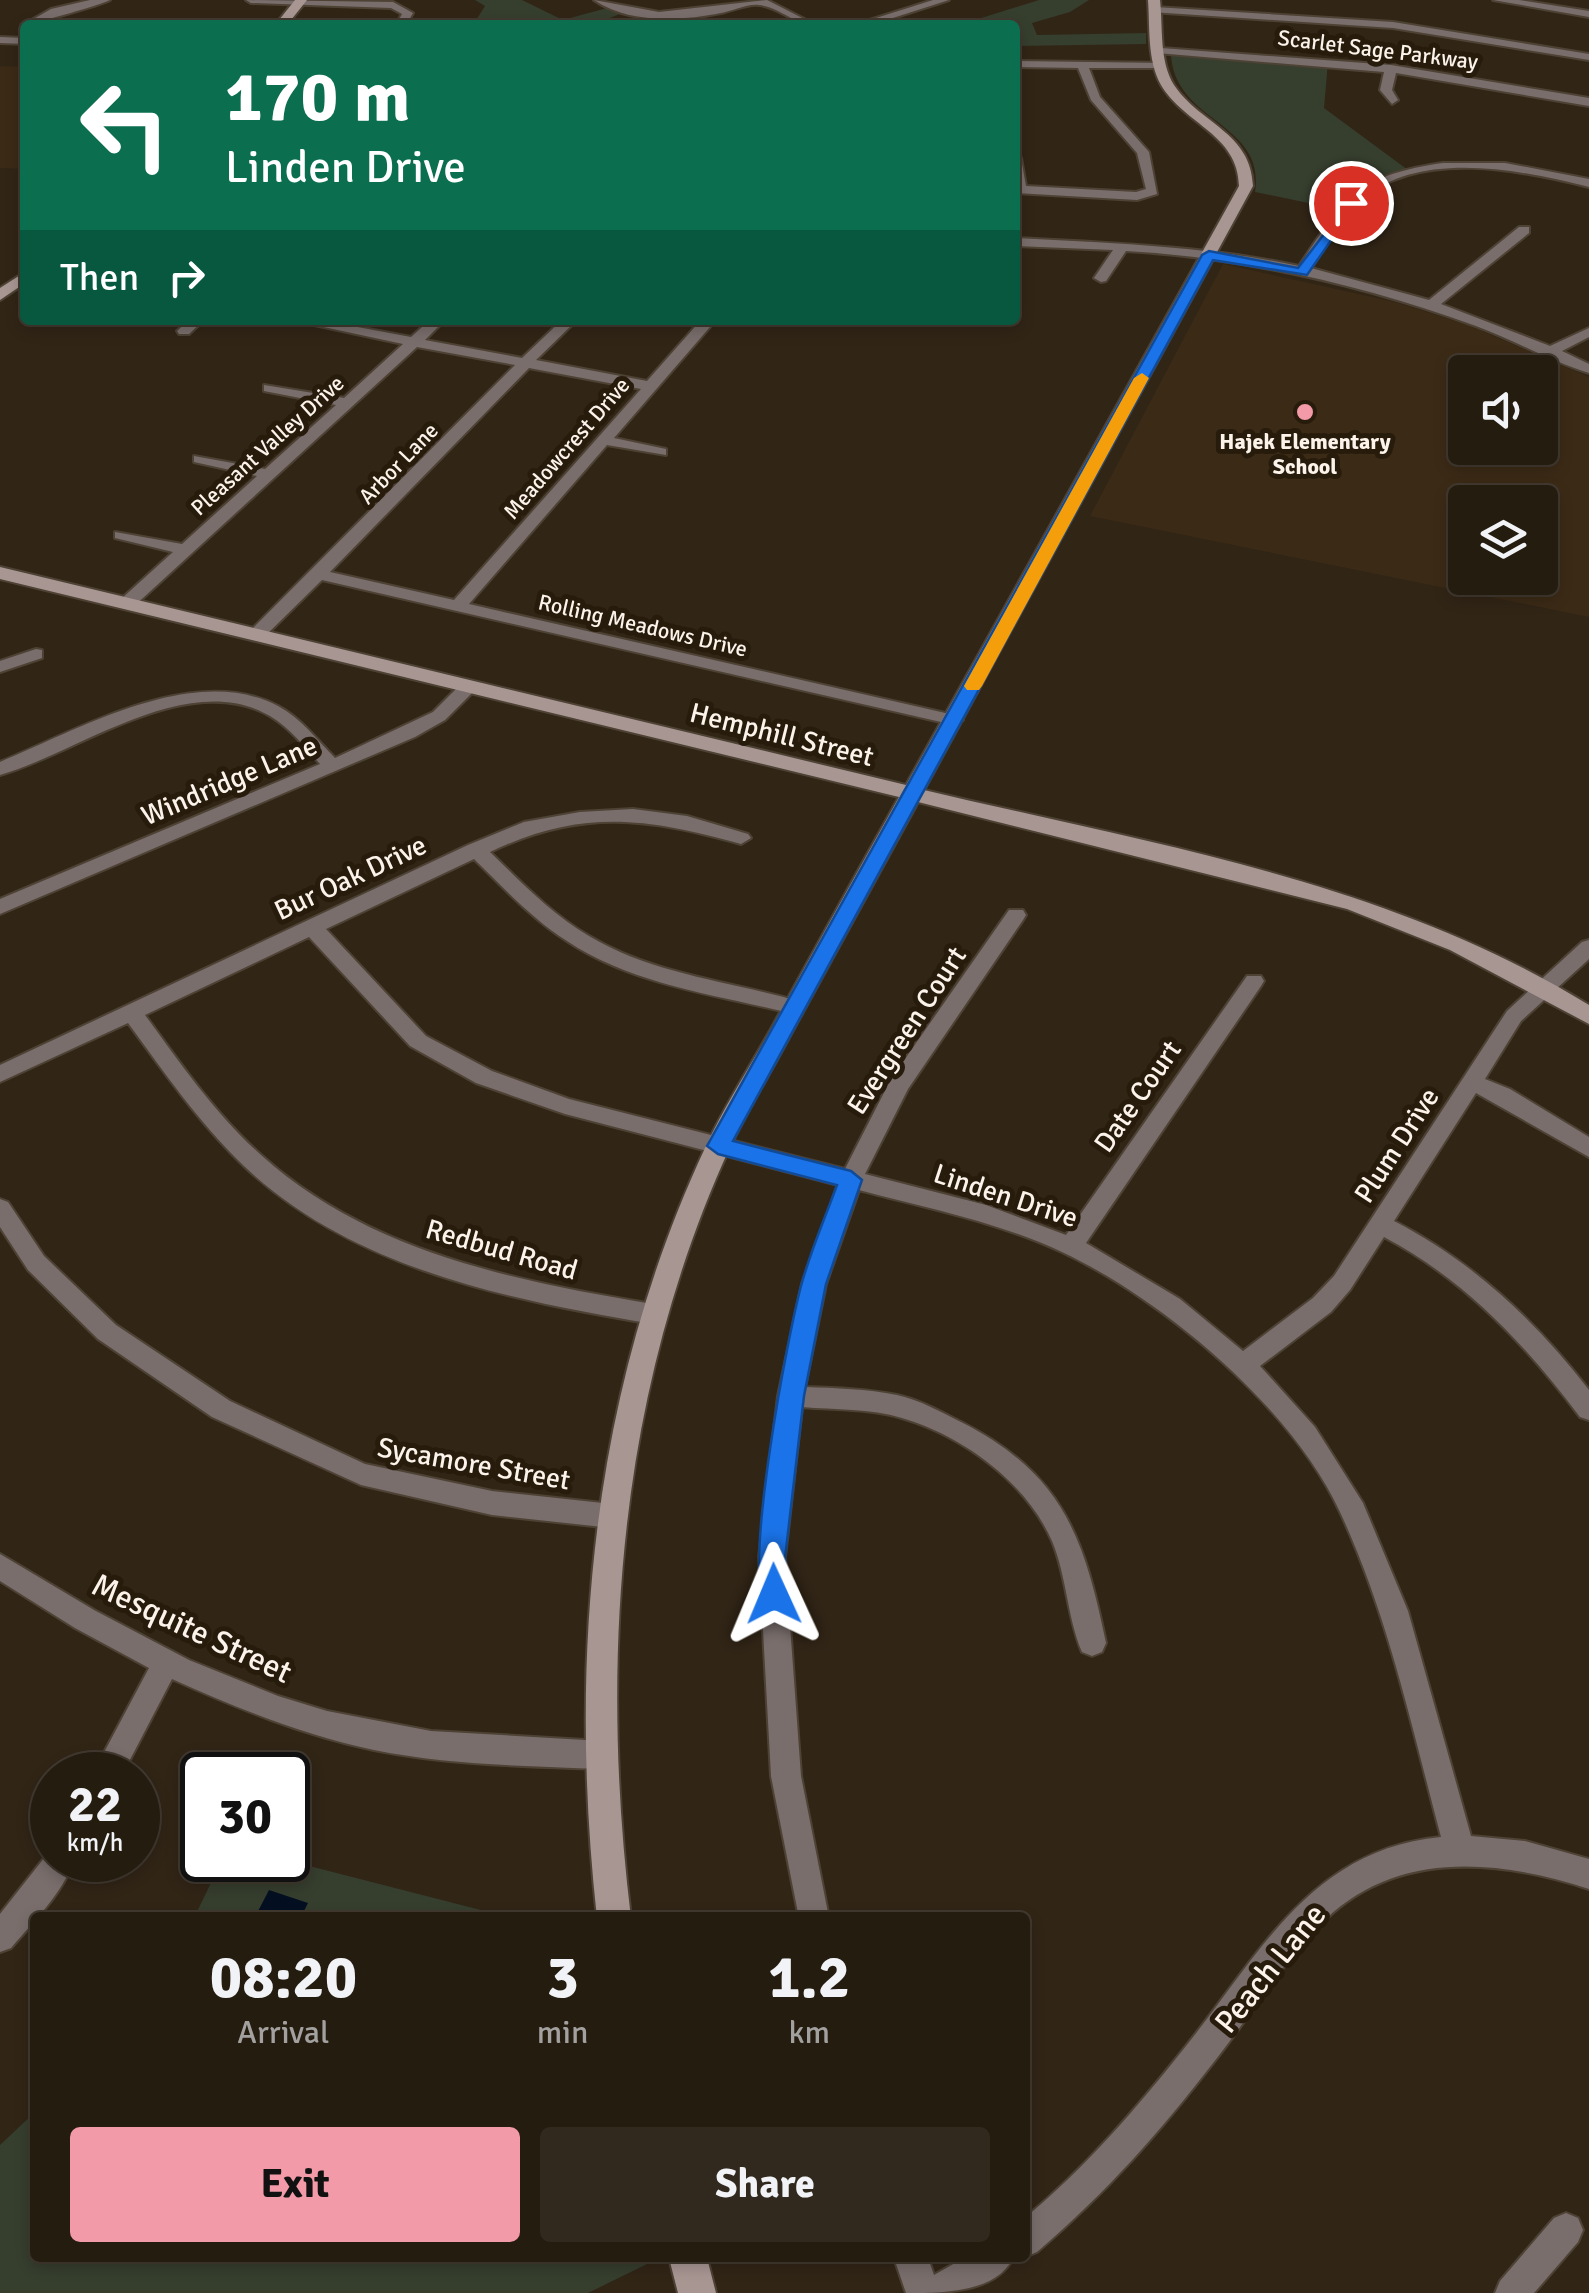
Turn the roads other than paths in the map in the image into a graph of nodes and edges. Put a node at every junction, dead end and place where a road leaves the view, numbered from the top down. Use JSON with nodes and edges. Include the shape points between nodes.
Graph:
{"nodes":[{"id":1,"x":105,"y":0,"type":"edge"},
{"id":2,"x":251,"y":0,"type":"edge"},
{"id":3,"x":599,"y":0,"type":"edge"},
{"id":4,"x":761,"y":0,"type":"edge"},
{"id":5,"x":944,"y":0,"type":"edge"},
{"id":6,"x":1498,"y":0,"type":"edge"},
{"id":7,"x":300,"y":1,"type":"edge"},
{"id":8,"x":1155,"y":5,"type":"edge"},
{"id":9,"x":1589,"y":14,"type":"edge"},
{"id":10,"x":39,"y":20,"type":"edge"},
{"id":11,"x":404,"y":20,"type":"edge"},
{"id":12,"x":801,"y":20,"type":"edge"},
{"id":13,"x":877,"y":20,"type":"edge"},
{"id":14,"x":0,"y":40,"type":"edge"},
{"id":15,"x":20,"y":41,"type":"edge"},
{"id":16,"x":1589,"y":57,"type":"edge"},
{"id":17,"x":1161,"y":58,"type":"junction"},
{"id":18,"x":1020,"y":64,"type":"edge"},
{"id":19,"x":1082,"y":64,"type":"junction"},
{"id":20,"x":1391,"y":68,"type":"junction"},
{"id":21,"x":1392,"y":100,"type":"dead end"},
{"id":22,"x":1589,"y":102,"type":"edge"},
{"id":23,"x":1589,"y":183,"type":"edge"},
{"id":24,"x":1020,"y":189,"type":"edge"},
{"id":25,"x":1524,"y":230,"type":"dead end"},
{"id":26,"x":1020,"y":242,"type":"edge"},
{"id":27,"x":1121,"y":248,"type":"junction"},
{"id":28,"x":1209,"y":255,"type":"junction"},
{"id":29,"x":1302,"y":272,"type":"junction"},
{"id":30,"x":1101,"y":278,"type":"dead end"},
{"id":31,"x":20,"y":280,"type":"edge"},
{"id":32,"x":0,"y":295,"type":"edge"},
{"id":33,"x":1432,"y":305,"type":"junction"},
{"id":34,"x":191,"y":325,"type":"edge"},
{"id":35,"x":324,"y":325,"type":"edge"},
{"id":36,"x":433,"y":325,"type":"edge"},
{"id":37,"x":565,"y":325,"type":"edge"},
{"id":38,"x":705,"y":325,"type":"edge"},
{"id":39,"x":184,"y":331,"type":"dead end"},
{"id":40,"x":1589,"y":332,"type":"edge"},
{"id":41,"x":414,"y":342,"type":"junction"},
{"id":42,"x":1550,"y":351,"type":"junction"},
{"id":43,"x":524,"y":362,"type":"junction"},
{"id":44,"x":1589,"y":370,"type":"edge"},
{"id":45,"x":650,"y":386,"type":"junction"},
{"id":46,"x":269,"y":388,"type":"dead end"},
{"id":47,"x":346,"y":403,"type":"junction"},
{"id":48,"x":603,"y":440,"type":"junction"},
{"id":49,"x":661,"y":452,"type":"dead end"},
{"id":50,"x":199,"y":458,"type":"dead end"},
{"id":51,"x":268,"y":474,"type":"junction"},
{"id":52,"x":121,"y":535,"type":"dead end"},
{"id":53,"x":185,"y":550,"type":"junction"},
{"id":54,"x":321,"y":574,"type":"junction"},
{"id":55,"x":2,"y":575,"type":"edge"},
{"id":56,"x":126,"y":604,"type":"junction"},
{"id":57,"x":458,"y":606,"type":"junction"},
{"id":58,"x":256,"y":635,"type":"junction"},
{"id":59,"x":36,"y":654,"type":"dead end"},
{"id":60,"x":0,"y":667,"type":"edge"},
{"id":61,"x":469,"y":686,"type":"junction"},
{"id":62,"x":954,"y":720,"type":"junction"},
{"id":63,"x":333,"y":766,"type":"junction"},
{"id":64,"x":0,"y":768,"type":"edge"},
{"id":65,"x":914,"y":794,"type":"junction"},
{"id":66,"x":741,"y":838,"type":"dead end"},
{"id":67,"x":475,"y":848,"type":"junction"},
{"id":68,"x":0,"y":907,"type":"edge"},
{"id":69,"x":1016,"y":916,"type":"dead end"},
{"id":70,"x":311,"y":926,"type":"junction"},
{"id":71,"x":1589,"y":948,"type":"edge"},
{"id":72,"x":1254,"y":981,"type":"dead end"},
{"id":73,"x":1546,"y":989,"type":"junction"},
{"id":74,"x":794,"y":1006,"type":"junction"},
{"id":75,"x":131,"y":1012,"type":"junction"},
{"id":76,"x":1589,"y":1016,"type":"edge"},
{"id":77,"x":0,"y":1074,"type":"edge"},
{"id":78,"x":1471,"y":1082,"type":"junction"},
{"id":79,"x":718,"y":1146,"type":"junction"},
{"id":80,"x":1589,"y":1148,"type":"edge"},
{"id":81,"x":851,"y":1180,"type":"junction"},
{"id":82,"x":0,"y":1208,"type":"edge"},
{"id":83,"x":1380,"y":1224,"type":"junction"},
{"id":84,"x":1071,"y":1246,"type":"junction"},
{"id":85,"x":653,"y":1314,"type":"junction"},
{"id":86,"x":1243,"y":1364,"type":"junction"},
{"id":87,"x":792,"y":1396,"type":"junction"},
{"id":88,"x":1589,"y":1409,"type":"edge"},
{"id":89,"x":612,"y":1516,"type":"junction"},
{"id":90,"x":0,"y":1566,"type":"edge"},
{"id":91,"x":1092,"y":1643,"type":"dead end"},
{"id":92,"x":166,"y":1661,"type":"junction"},
{"id":93,"x":118,"y":1752,"type":"edge"},
{"id":94,"x":602,"y":1755,"type":"junction"},
{"id":95,"x":1459,"y":1848,"type":"junction"},
{"id":96,"x":1589,"y":1874,"type":"edge"},
{"id":97,"x":48,"y":1882,"type":"edge"},
{"id":98,"x":614,"y":1912,"type":"edge"},
{"id":99,"x":813,"y":1912,"type":"edge"},
{"id":100,"x":0,"y":1937,"type":"edge"},
{"id":101,"x":1566,"y":2230,"type":"dead end"},
{"id":102,"x":1030,"y":2236,"type":"edge"},
{"id":103,"x":689,"y":2262,"type":"edge"},
{"id":104,"x":912,"y":2262,"type":"edge"},
{"id":105,"x":989,"y":2262,"type":"edge"},
{"id":106,"x":697,"y":2293,"type":"edge"},
{"id":107,"x":923,"y":2293,"type":"edge"},
{"id":108,"x":935,"y":2293,"type":"edge"},
{"id":109,"x":1512,"y":2293,"type":"edge"}],
"edges":[{"from":1,"to":10,"type":"street"},
{"from":2,"to":7,"type":"street"},
{"from":3,"to":4,"type":"street","via":[[630,14],[679,16]]},
{"from":4,"to":12,"type":"street"},
{"from":5,"to":13,"type":"street"},
{"from":6,"to":9,"type":"street"},
{"from":7,"to":11,"type":"street","via":[[393,6],[408,13]]},
{"from":8,"to":16,"type":"street","via":[[1392,25]]},
{"from":8,"to":17,"type":"street"},
{"from":14,"to":15,"type":"street"},
{"from":17,"to":19,"type":"street","name":"Scarlet Sage Parkway"},
{"from":17,"to":20,"type":"street","name":"Scarlet Sage Parkway","via":[[1270,55]]},
{"from":17,"to":28,"type":"street","via":[[1173,93],[1229,140],[1248,174]]},
{"from":18,"to":19,"type":"street","name":"Scarlet Sage Parkway"},
{"from":19,"to":24,"type":"street","via":[[1094,98],[1146,157],[1154,189]]},
{"from":20,"to":21,"type":"street","via":[[1386,90]]},
{"from":20,"to":22,"type":"street","name":"Scarlet Sage Parkway"},
{"from":23,"to":29,"type":"street","via":[[1499,167],[1408,173],[1351,203]]},
{"from":25,"to":33,"type":"street"},
{"from":26,"to":27,"type":"street"},
{"from":27,"to":28,"type":"street"},
{"from":27,"to":30,"type":"street"},
{"from":28,"to":29,"type":"street"},
{"from":28,"to":62,"type":"street"},
{"from":29,"to":33,"type":"street"},
{"from":31,"to":32,"type":"street"},
{"from":33,"to":42,"type":"street"},
{"from":34,"to":39,"type":"street"},
{"from":35,"to":41,"type":"street"},
{"from":36,"to":41,"type":"street","name":"Pleasant Valley Drive"},
{"from":37,"to":43,"type":"street","name":"Arbor Lane"},
{"from":38,"to":45,"type":"street","name":"Meadowcrest Drive"},
{"from":40,"to":42,"type":"street"},
{"from":41,"to":43,"type":"street"},
{"from":41,"to":47,"type":"street","name":"Pleasant Valley Drive"},
{"from":42,"to":44,"type":"street"},
{"from":43,"to":45,"type":"street"},
{"from":43,"to":54,"type":"street","name":"Arbor Lane"},
{"from":45,"to":48,"type":"street","name":"Meadowcrest Drive"},
{"from":46,"to":47,"type":"street"},
{"from":47,"to":51,"type":"street","name":"Pleasant Valley Drive"},
{"from":48,"to":49,"type":"street"},
{"from":48,"to":57,"type":"street","name":"Meadowcrest Drive"},
{"from":50,"to":51,"type":"street"},
{"from":51,"to":53,"type":"street","name":"Pleasant Valley Drive"},
{"from":52,"to":53,"type":"street"},
{"from":53,"to":56,"type":"street","name":"Pleasant Valley Drive"},
{"from":54,"to":57,"type":"street","name":"Rolling Meadows Drive"},
{"from":54,"to":58,"type":"street","name":"Arbor Lane"},
{"from":55,"to":56,"type":"street","name":"Hemphill Street"},
{"from":56,"to":58,"type":"street","name":"Hemphill Street"},
{"from":57,"to":62,"type":"street","name":"Rolling Meadows Drive"},
{"from":58,"to":61,"type":"street","name":"Hemphill Street"},
{"from":59,"to":60,"type":"street"},
{"from":61,"to":63,"type":"street","name":"Windridge Lane","via":[[439,716]]},
{"from":61,"to":65,"type":"street","name":"Hemphill Street"},
{"from":62,"to":65,"type":"street"},
{"from":63,"to":64,"type":"street","via":[[265,706],[189,696]]},
{"from":63,"to":68,"type":"street","name":"Windridge Lane"},
{"from":65,"to":73,"type":"street","name":"Hemphill Street","via":[[1359,904],[1449,938]]},
{"from":65,"to":74,"type":"street"},
{"from":66,"to":67,"type":"street","name":"Bur Oak Drive","via":[[658,814],[616,813],[524,828]]},
{"from":67,"to":70,"type":"street","name":"Bur Oak Drive"},
{"from":67,"to":74,"type":"street","via":[[550,920],[588,945],[640,967]]},
{"from":69,"to":81,"type":"street","name":"Evergreen Court","via":[[899,1084]]},
{"from":70,"to":75,"type":"street","name":"Bur Oak Drive"},
{"from":70,"to":79,"type":"street","name":"Linden Drive","via":[[418,1041],[467,1068],[565,1106]]},
{"from":71,"to":73,"type":"street","name":"Plum Drive"},
{"from":72,"to":84,"type":"street","name":"Date Court"},
{"from":73,"to":76,"type":"street","name":"Hemphill Street"},
{"from":73,"to":78,"type":"street","name":"Plum Drive","via":[[1514,1016]]},
{"from":74,"to":79,"type":"street"},
{"from":75,"to":77,"type":"street","name":"Bur Oak Drive"},
{"from":75,"to":85,"type":"street","name":"Redbud Road","via":[[210,1117],[266,1171],[336,1221],[432,1266],[535,1295]]},
{"from":78,"to":80,"type":"street"},
{"from":78,"to":83,"type":"street","name":"Plum Drive"},
{"from":79,"to":81,"type":"street","name":"Linden Drive"},
{"from":79,"to":85,"type":"street"},
{"from":81,"to":84,"type":"street","name":"Linden Drive","via":[[986,1214]]},
{"from":81,"to":87,"type":"street","name":"Evergreen Court","via":[[814,1284]]},
{"from":82,"to":89,"type":"street","name":"Sycamore Street","via":[[36,1264],[107,1332],[221,1409],[361,1474],[492,1503]]},
{"from":83,"to":86,"type":"street","name":"Plum Drive","via":[[1322,1306]]},
{"from":83,"to":88,"type":"street","via":[[1425,1248],[1476,1290]]},
{"from":84,"to":86,"type":"street","name":"Linden Drive","via":[[1171,1306]]},
{"from":85,"to":89,"type":"street"},
{"from":86,"to":95,"type":"street","name":"Linden Drive","via":[[1306,1436],[1350,1503],[1394,1611]]},
{"from":87,"to":91,"type":"street","via":[[900,1406],[1013,1464],[1058,1519],[1080,1577]]},
{"from":87,"to":99,"type":"street","name":"Evergreen Court","via":[[772,1558],[786,1776]]},
{"from":89,"to":94,"type":"street","via":[[602,1631]]},
{"from":90,"to":92,"type":"street","name":"Mesquite Street","via":[[48,1600]]},
{"from":92,"to":93,"type":"street"},
{"from":92,"to":94,"type":"street","name":"Mesquite Street","via":[[265,1705],[371,1735],[485,1751]]},
{"from":94,"to":98,"type":"street"},
{"from":95,"to":96,"type":"street","name":"Peach Lane","via":[[1520,1854]]},
{"from":95,"to":102,"type":"street","name":"Peach Lane","via":[[1369,1870],[1332,1893],[1094,2180]]},
{"from":97,"to":100,"type":"street"},
{"from":101,"to":109,"type":"street"},
{"from":103,"to":106,"type":"street"},
{"from":104,"to":107,"type":"street"},
{"from":105,"to":108,"type":"street"}]}
